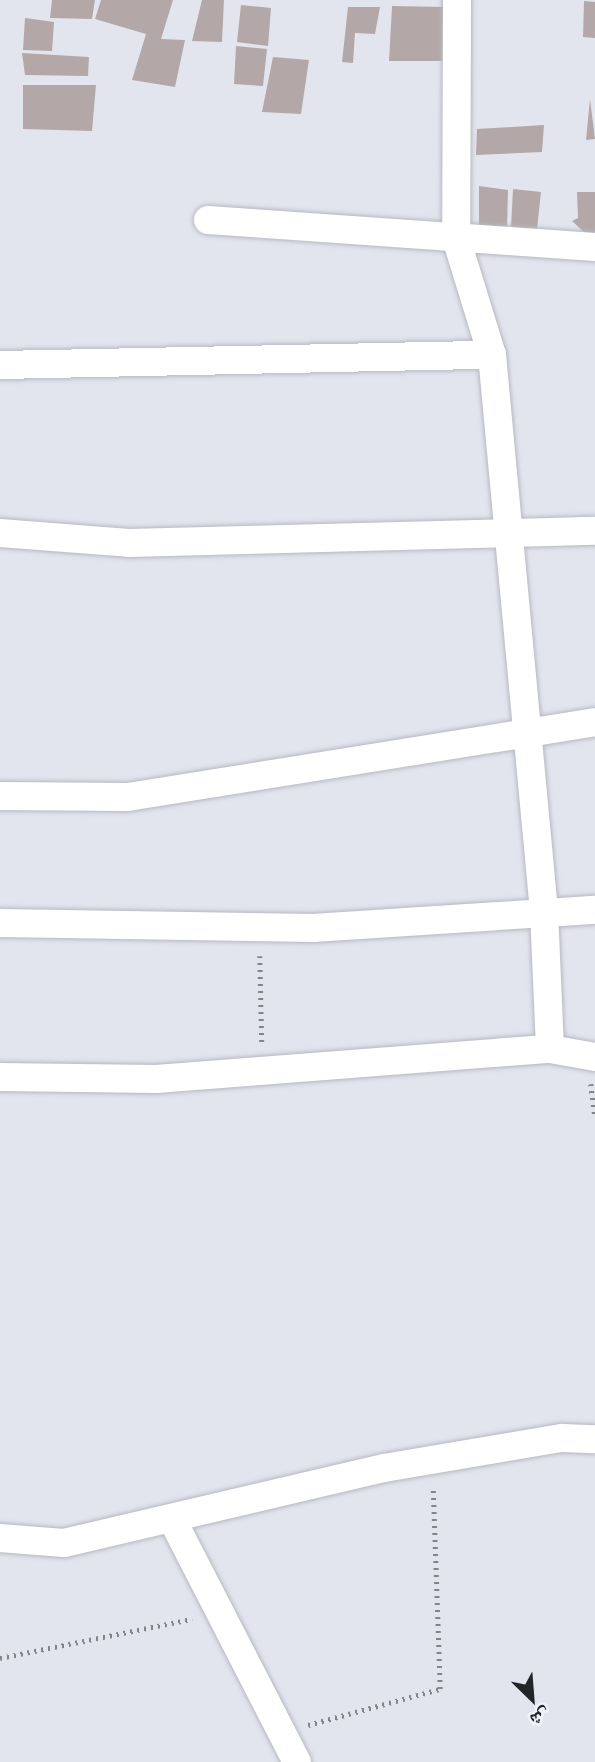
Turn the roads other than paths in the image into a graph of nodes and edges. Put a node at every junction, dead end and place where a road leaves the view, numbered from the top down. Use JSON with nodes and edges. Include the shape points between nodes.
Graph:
{"nodes":[{"id":1,"x":457,"y":0,"type":"edge"},
{"id":2,"x":208,"y":220,"type":"dead end"},
{"id":3,"x":456,"y":238,"type":"junction"},
{"id":4,"x":595,"y":247,"type":"edge"},
{"id":5,"x":492,"y":355,"type":"junction"},
{"id":6,"x":0,"y":365,"type":"edge"},
{"id":7,"x":595,"y":531,"type":"edge"},
{"id":8,"x":0,"y":533,"type":"edge"},
{"id":9,"x":512,"y":534,"type":"junction"},
{"id":10,"x":595,"y":722,"type":"edge"},
{"id":11,"x":529,"y":732,"type":"junction"},
{"id":12,"x":0,"y":796,"type":"edge"},
{"id":13,"x":595,"y":909,"type":"edge"},
{"id":14,"x":544,"y":911,"type":"junction"},
{"id":15,"x":0,"y":923,"type":"edge"},
{"id":16,"x":550,"y":1049,"type":"junction"},
{"id":17,"x":595,"y":1057,"type":"edge"},
{"id":18,"x":0,"y":1077,"type":"edge"},
{"id":19,"x":595,"y":1439,"type":"edge"},
{"id":20,"x":173,"y":1521,"type":"junction"},
{"id":21,"x":0,"y":1538,"type":"edge"},
{"id":22,"x":297,"y":1762,"type":"edge"}],
"edges":[{"from":1,"to":3,"type":"street"},
{"from":2,"to":3,"type":"street"},
{"from":3,"to":4,"type":"street"},
{"from":3,"to":5,"type":"street"},
{"from":5,"to":6,"type":"street"},
{"from":5,"to":9,"type":"street"},
{"from":7,"to":9,"type":"street"},
{"from":8,"to":9,"type":"street","via":[[130,543]]},
{"from":9,"to":11,"type":"street"},
{"from":10,"to":11,"type":"street"},
{"from":11,"to":12,"type":"street","via":[[128,797]]},
{"from":11,"to":14,"type":"street"},
{"from":13,"to":14,"type":"street"},
{"from":14,"to":15,"type":"street","via":[[260,929]]},
{"from":14,"to":16,"type":"street"},
{"from":16,"to":17,"type":"street"},
{"from":16,"to":18,"type":"street","via":[[156,1079]]},
{"from":19,"to":20,"type":"street","via":[[431,1460]]},
{"from":20,"to":21,"type":"street","via":[[64,1543]]},
{"from":20,"to":22,"type":"street"}]}
